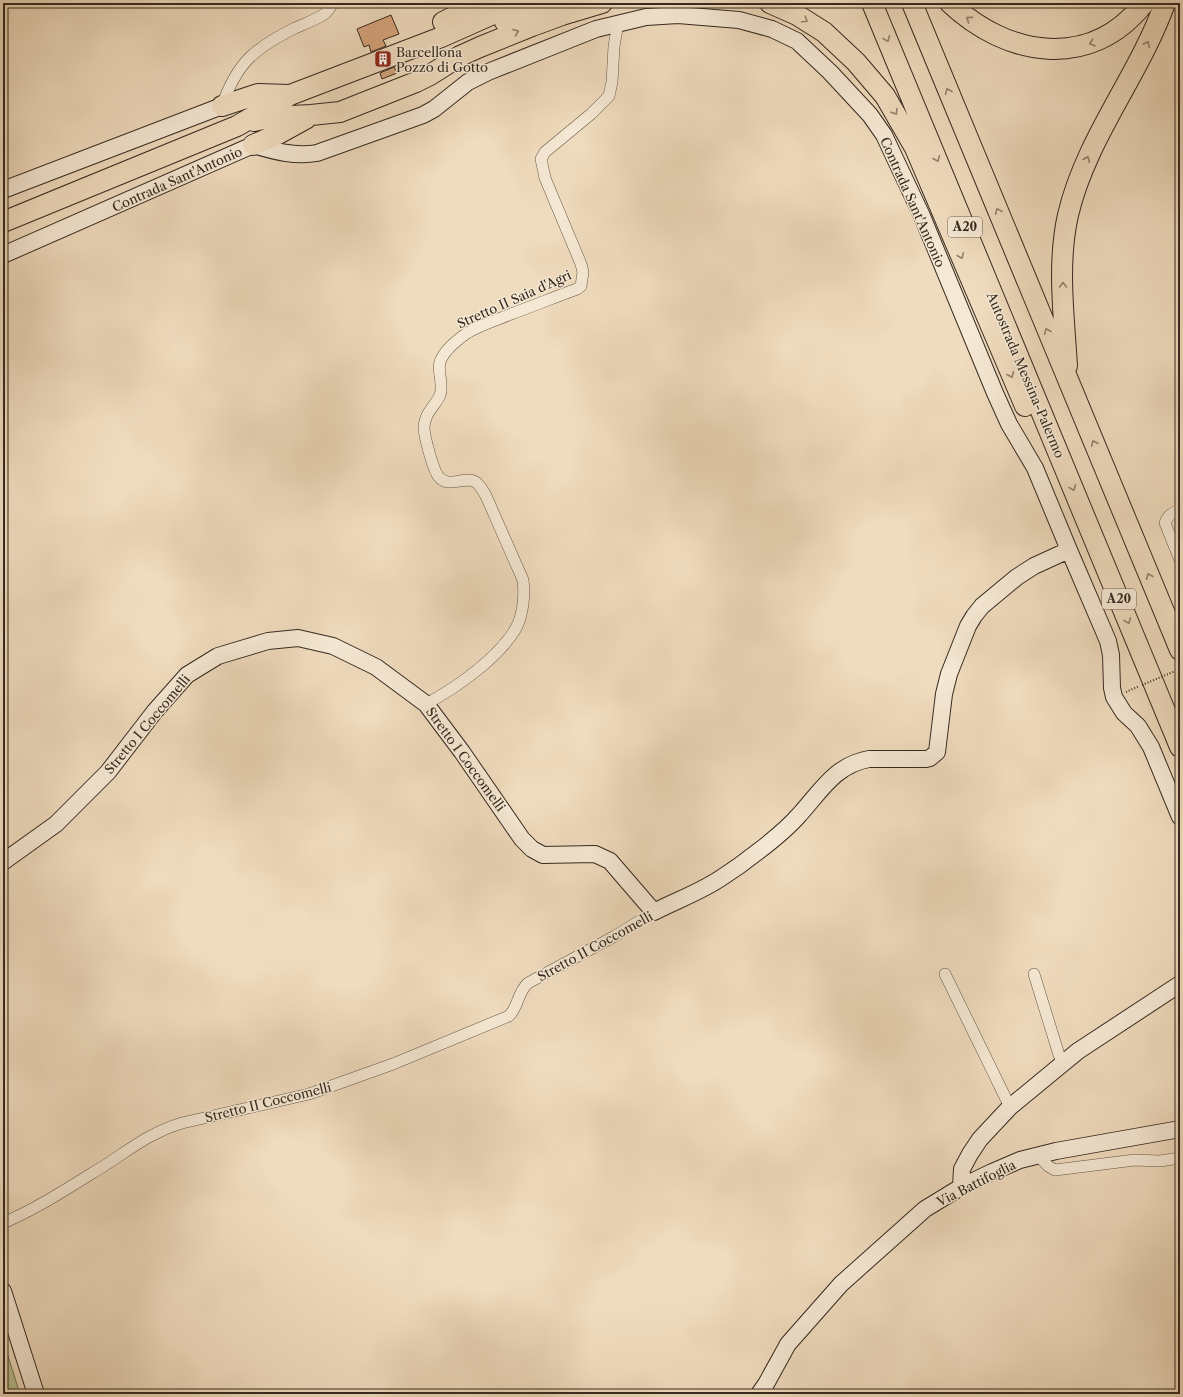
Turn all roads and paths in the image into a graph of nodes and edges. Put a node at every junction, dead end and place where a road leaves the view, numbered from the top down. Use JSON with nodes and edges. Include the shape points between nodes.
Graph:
{"nodes":[{"id":1,"x":333,"y":3,"type":"edge"},
{"id":2,"x":518,"y":3,"type":"edge"},
{"id":3,"x":550,"y":3,"type":"edge"},
{"id":4,"x":602,"y":3,"type":"edge"},
{"id":5,"x":770,"y":3,"type":"edge"},
{"id":6,"x":872,"y":3,"type":"edge"},
{"id":7,"x":912,"y":3,"type":"edge"},
{"id":8,"x":950,"y":3,"type":"edge"},
{"id":9,"x":1144,"y":3,"type":"edge"},
{"id":10,"x":1165,"y":3,"type":"edge"},
{"id":11,"x":473,"y":12,"type":"edge"},
{"id":12,"x":618,"y":23,"type":"junction"},
{"id":13,"x":480,"y":47,"type":"junction"},
{"id":14,"x":439,"y":58,"type":"junction"},
{"id":15,"x":318,"y":74,"type":"junction"},
{"id":16,"x":258,"y":94,"type":"junction"},
{"id":17,"x":290,"y":95,"type":"junction"},
{"id":18,"x":222,"y":106,"type":"junction"},
{"id":19,"x":311,"y":116,"type":"junction"},
{"id":20,"x":237,"y":126,"type":"junction"},
{"id":21,"x":252,"y":145,"type":"junction"},
{"id":22,"x":3,"y":190,"type":"edge"},
{"id":23,"x":3,"y":222,"type":"edge"},
{"id":24,"x":3,"y":255,"type":"edge"},
{"id":25,"x":1068,"y":380,"type":"junction"},
{"id":26,"x":1058,"y":452,"type":"junction"},
{"id":27,"x":1180,"y":510,"type":"edge"},
{"id":28,"x":1069,"y":550,"type":"junction"},
{"id":29,"x":1180,"y":560,"type":"edge"},
{"id":30,"x":1180,"y":650,"type":"edge"},
{"id":31,"x":1180,"y":669,"type":"edge"},
{"id":32,"x":1142,"y":685,"type":"dead end"},
{"id":33,"x":426,"y":704,"type":"junction"},
{"id":34,"x":1180,"y":747,"type":"edge"},
{"id":35,"x":1180,"y":817,"type":"edge"},
{"id":36,"x":3,"y":862,"type":"edge"},
{"id":37,"x":654,"y":912,"type":"junction"},
{"id":38,"x":946,"y":974,"type":"dead end"},
{"id":39,"x":1034,"y":974,"type":"dead end"},
{"id":40,"x":1180,"y":984,"type":"edge"},
{"id":41,"x":1064,"y":1062,"type":"junction"},
{"id":42,"x":1010,"y":1107,"type":"junction"},
{"id":43,"x":1180,"y":1129,"type":"edge"},
{"id":44,"x":1038,"y":1155,"type":"junction"},
{"id":45,"x":1180,"y":1158,"type":"edge"},
{"id":46,"x":961,"y":1187,"type":"junction"},
{"id":47,"x":3,"y":1222,"type":"edge"},
{"id":48,"x":3,"y":1291,"type":"edge"},
{"id":49,"x":36,"y":1394,"type":"edge"},
{"id":50,"x":759,"y":1394,"type":"edge"}],
"edges":[{"from":1,"to":18,"type":"street","via":[[324,15],[260,48],[234,78]]},
{"from":2,"to":11,"type":"highway"},
{"from":3,"to":14,"type":"highway","via":[[472,35]]},
{"from":13,"to":4,"type":"highway","one_way":true,"via":[[547,20]]},
{"from":5,"to":26,"type":"highway","one_way":true,"via":[[797,15],[824,32],[856,62],[885,96],[915,148],[1024,404]]},
{"from":6,"to":26,"type":"highway","name":"Autostrada Messina-Palermo","number":"A20","one_way":true},
{"from":25,"to":7,"type":"highway","number":"A20","one_way":true},
{"from":9,"to":8,"type":"highway","one_way":true,"via":[[1128,22],[1108,36],[1082,46],[1057,49],[1035,48],[1000,38],[976,24]]},
{"from":25,"to":10,"type":"highway","one_way":true,"via":[[1062,271],[1068,215],[1093,146],[1147,45]]},
{"from":11,"to":15,"type":"highway"},
{"from":11,"to":17,"type":"highway","via":[[439,38]]},
{"from":11,"to":17,"type":"highway","via":[[421,57],[318,95]]},
{"from":12,"to":21,"type":"street","name":"Contrada Sant'Antonio","via":[[596,29],[488,72],[468,82],[423,115],[317,153],[295,154]]},
{"from":12,"to":28,"type":"street","name":"Contrada Sant'Antonio","via":[[678,14],[732,19],[772,29],[793,39],[813,55],[870,115],[884,135],[922,216],[995,393],[1009,424],[1035,468]]},
{"from":12,"to":33,"type":"street","name":"Stretto II Saia d'Agri","via":[[609,96],[545,152],[541,159],[545,178],[581,264],[581,286],[468,332],[450,346],[440,362],[440,394],[424,425],[437,475],[442,481],[470,480],[480,486],[523,580],[525,592],[515,629],[501,648],[451,690]]},
{"from":13,"to":14,"type":"highway"},
{"from":13,"to":19,"type":"highway","via":[[416,82],[340,112]]},
{"from":14,"to":19,"type":"highway"},
{"from":15,"to":16,"type":"highway"},
{"from":15,"to":17,"type":"highway"},
{"from":16,"to":17,"type":"highway"},
{"from":16,"to":18,"type":"highway"},
{"from":17,"to":20,"type":"highway"},
{"from":18,"to":22,"type":"street"},
{"from":19,"to":20,"type":"highway","via":[[272,117]]},
{"from":19,"to":21,"type":"highway"},
{"from":20,"to":23,"type":"highway"},
{"from":21,"to":24,"type":"street","name":"Contrada Sant'Antonio"},
{"from":30,"to":25,"type":"highway","number":"A20","one_way":true},
{"from":26,"to":34,"type":"highway","name":"Autostrada Messina-Palermo","number":"A20","one_way":true},
{"from":27,"to":29,"type":"street","via":[[1167,517],[1165,523]]},
{"from":28,"to":35,"type":"street","name":"Contrada Sant'Antonio","via":[[1108,641],[1114,697],[1124,713],[1138,726],[1151,747]]},
{"from":28,"to":37,"type":"street","name":"Stretto II Coccomelli","via":[[1017,577],[982,606],[974,616],[949,674],[937,752],[934,756],[926,760],[869,759],[844,768],[783,831],[757,852],[724,876]]},
{"from":31,"to":32,"type":"path","bridge":true},
{"from":33,"to":36,"type":"street","name":"Stretto I Coccomelli","via":[[376,667],[334,646],[298,638],[268,641],[218,656],[186,675],[108,772],[56,824]]},
{"from":33,"to":37,"type":"street","name":"Stretto I Coccomelli","via":[[532,850],[543,855],[595,854],[610,861]]},
{"from":37,"to":47,"type":"street","name":"Stretto II Coccomelli","via":[[528,983],[522,988],[509,1016],[309,1094],[166,1128],[150,1135],[36,1208]]},
{"from":38,"to":42,"type":"street"},
{"from":39,"to":41,"type":"street","via":[[1059,1055]]},
{"from":40,"to":41,"type":"street"},
{"from":41,"to":42,"type":"street"},
{"from":42,"to":46,"type":"street","via":[[980,1139],[970,1154],[962,1169]]},
{"from":43,"to":44,"type":"street","name":"Via Battifoglia"},
{"from":44,"to":45,"type":"street","via":[[1055,1170],[1135,1160],[1160,1161]]},
{"from":44,"to":46,"type":"street","name":"Via Battifoglia","via":[[1020,1160]]},
{"from":46,"to":50,"type":"street","name":"Via Battifoglia","via":[[925,1209],[841,1284],[788,1344]]},
{"from":48,"to":49,"type":"street"}]}
